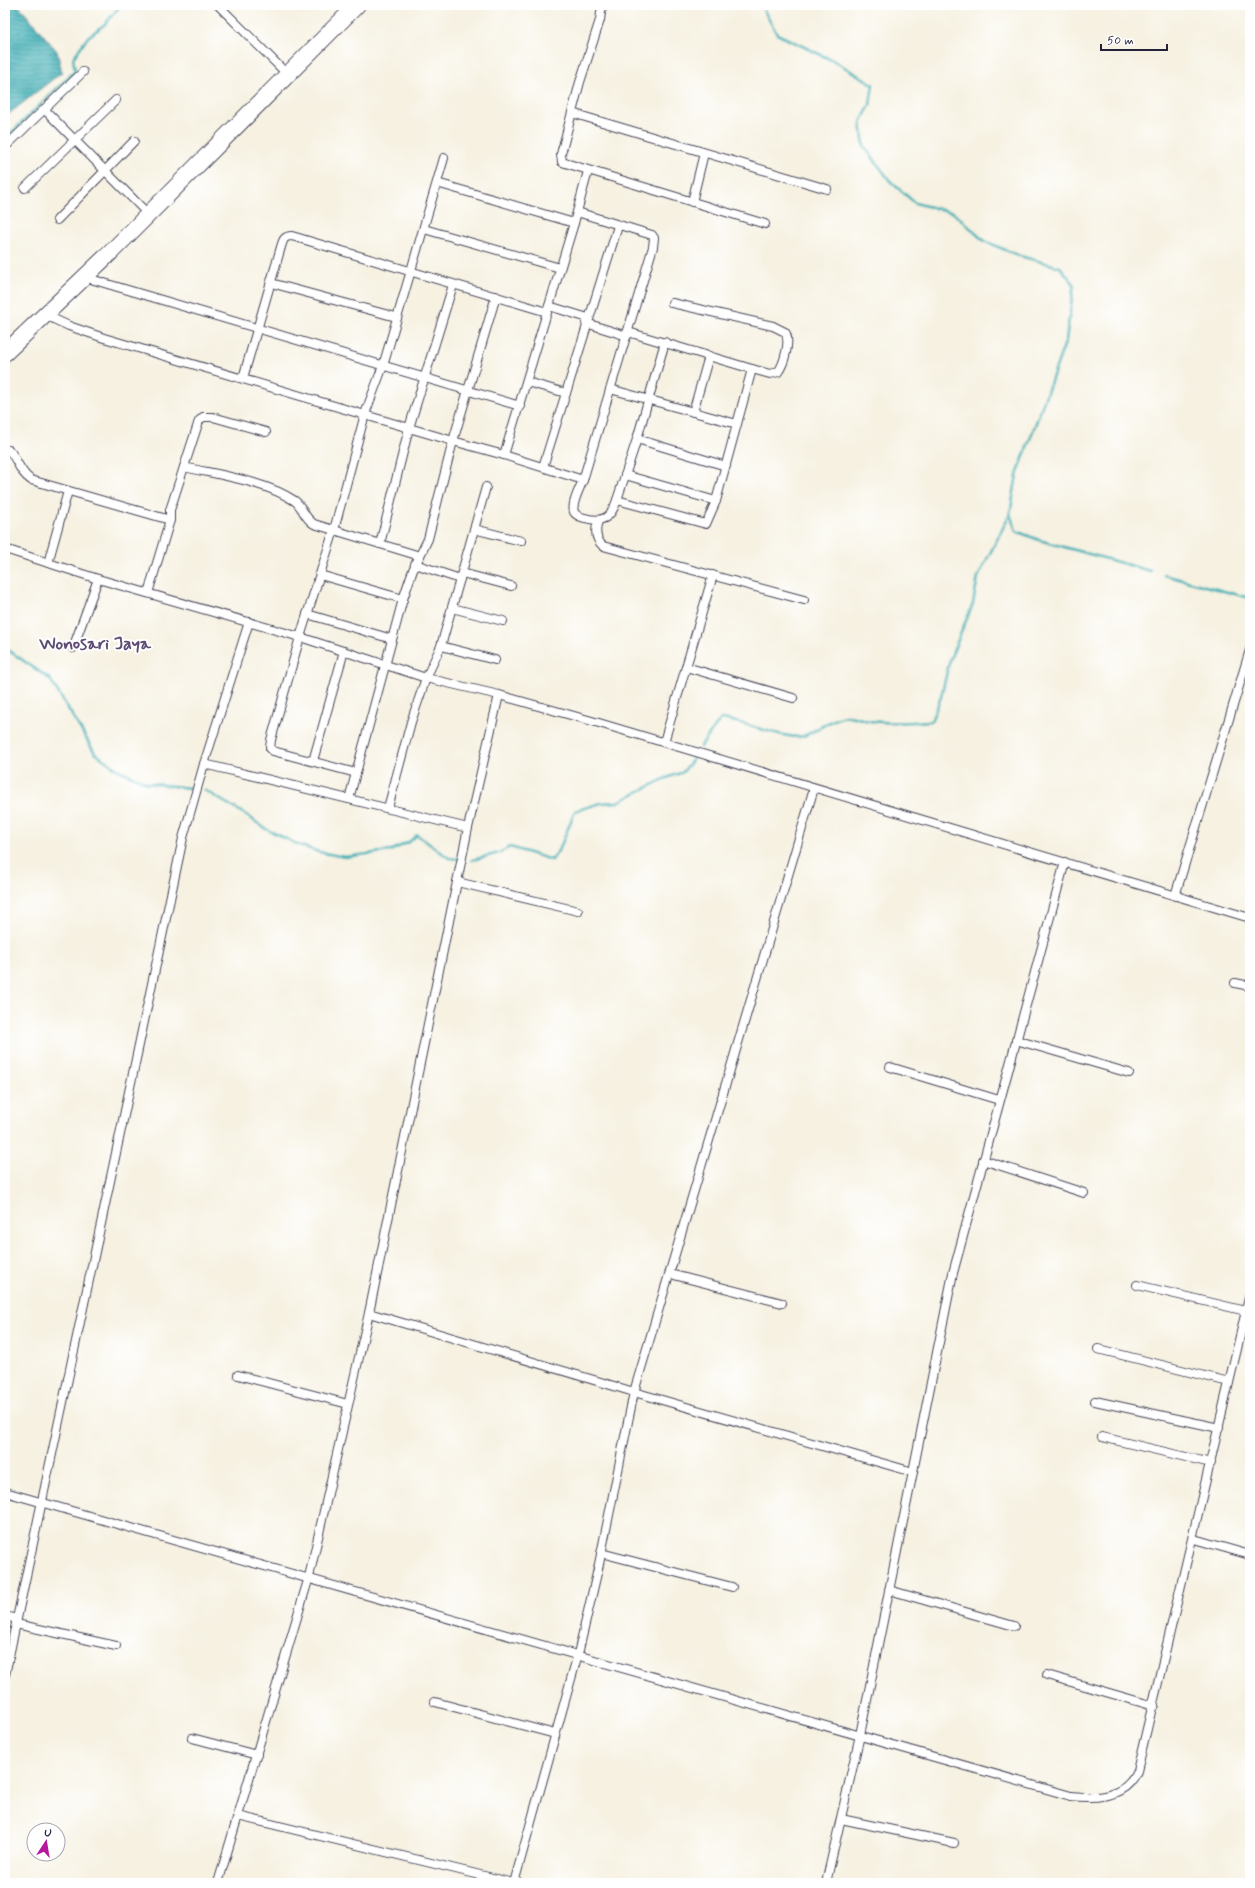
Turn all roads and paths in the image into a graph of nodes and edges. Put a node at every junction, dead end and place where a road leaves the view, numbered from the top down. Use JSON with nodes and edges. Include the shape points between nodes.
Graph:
{"nodes":[{"id":1,"x":218,"y":5,"type":"edge"},
{"id":2,"x":345,"y":5,"type":"edge"},
{"id":3,"x":357,"y":5,"type":"edge"},
{"id":4,"x":602,"y":5,"type":"edge"},
{"id":5,"x":282,"y":69,"type":"junction"},
{"id":6,"x":83,"y":72,"type":"dead end"},
{"id":7,"x":116,"y":100,"type":"dead end"},
{"id":8,"x":44,"y":110,"type":"junction"},
{"id":9,"x":572,"y":113,"type":"junction"},
{"id":10,"x":75,"y":141,"type":"junction"},
{"id":11,"x":134,"y":141,"type":"dead end"},
{"id":12,"x":5,"y":147,"type":"edge"},
{"id":13,"x":704,"y":153,"type":"junction"},
{"id":14,"x":444,"y":158,"type":"dead end"},
{"id":15,"x":588,"y":171,"type":"junction"},
{"id":16,"x":105,"y":172,"type":"junction"},
{"id":17,"x":437,"y":183,"type":"junction"},
{"id":18,"x":25,"y":188,"type":"dead end"},
{"id":19,"x":827,"y":189,"type":"dead end"},
{"id":20,"x":692,"y":202,"type":"junction"},
{"id":21,"x":142,"y":208,"type":"junction"},
{"id":22,"x":577,"y":212,"type":"junction"},
{"id":23,"x":57,"y":220,"type":"dead end"},
{"id":24,"x":574,"y":223,"type":"junction"},
{"id":25,"x":765,"y":224,"type":"dead end"},
{"id":26,"x":618,"y":226,"type":"junction"},
{"id":27,"x":424,"y":228,"type":"junction"},
{"id":28,"x":560,"y":268,"type":"junction"},
{"id":29,"x":410,"y":272,"type":"junction"},
{"id":30,"x":86,"y":276,"type":"junction"},
{"id":31,"x":271,"y":283,"type":"junction"},
{"id":32,"x":453,"y":285,"type":"junction"},
{"id":33,"x":496,"y":296,"type":"junction"},
{"id":34,"x":672,"y":303,"type":"dead end"},
{"id":35,"x":548,"y":309,"type":"junction"},
{"id":36,"x":45,"y":315,"type":"junction"},
{"id":37,"x":396,"y":317,"type":"junction"},
{"id":38,"x":587,"y":320,"type":"junction"},
{"id":39,"x":257,"y":330,"type":"junction"},
{"id":40,"x":627,"y":334,"type":"junction"},
{"id":41,"x":5,"y":341,"type":"edge"},
{"id":42,"x":665,"y":342,"type":"junction"},
{"id":43,"x":5,"y":353,"type":"edge"},
{"id":44,"x":709,"y":356,"type":"junction"},
{"id":45,"x":383,"y":366,"type":"junction"},
{"id":46,"x":752,"y":369,"type":"junction"},
{"id":47,"x":243,"y":378,"type":"junction"},
{"id":48,"x":425,"y":378,"type":"junction"},
{"id":49,"x":527,"y":382,"type":"junction"},
{"id":50,"x":610,"y":389,"type":"junction"},
{"id":51,"x":468,"y":391,"type":"junction"},
{"id":52,"x":566,"y":393,"type":"junction"},
{"id":53,"x":649,"y":401,"type":"junction"},
{"id":54,"x":520,"y":406,"type":"junction"},
{"id":55,"x":693,"y":412,"type":"junction"},
{"id":56,"x":365,"y":414,"type":"junction"},
{"id":57,"x":737,"y":424,"type":"junction"},
{"id":58,"x":410,"y":428,"type":"junction"},
{"id":59,"x":266,"y":432,"type":"dead end"},
{"id":60,"x":637,"y":439,"type":"junction"},
{"id":61,"x":453,"y":441,"type":"junction"},
{"id":62,"x":9,"y":450,"type":"dead end"},
{"id":63,"x":504,"y":455,"type":"junction"},
{"id":64,"x":726,"y":466,"type":"junction"},
{"id":65,"x":184,"y":467,"type":"junction"},
{"id":66,"x":543,"y":467,"type":"junction"},
{"id":67,"x":625,"y":475,"type":"junction"},
{"id":68,"x":583,"y":480,"type":"junction"},
{"id":69,"x":486,"y":487,"type":"dead end"},
{"id":70,"x":68,"y":491,"type":"junction"},
{"id":71,"x":617,"y":500,"type":"junction"},
{"id":72,"x":716,"y":501,"type":"junction"},
{"id":73,"x":170,"y":520,"type":"junction"},
{"id":74,"x":598,"y":521,"type":"junction"},
{"id":75,"x":474,"y":529,"type":"junction"},
{"id":76,"x":334,"y":530,"type":"junction"},
{"id":77,"x":521,"y":542,"type":"dead end"},
{"id":78,"x":380,"y":544,"type":"junction"},
{"id":79,"x":5,"y":551,"type":"edge"},
{"id":80,"x":420,"y":556,"type":"junction"},
{"id":81,"x":48,"y":563,"type":"junction"},
{"id":82,"x":415,"y":564,"type":"junction"},
{"id":83,"x":320,"y":575,"type":"junction"},
{"id":84,"x":713,"y":575,"type":"junction"},
{"id":85,"x":461,"y":576,"type":"junction"},
{"id":86,"x":98,"y":579,"type":"junction"},
{"id":87,"x":511,"y":586,"type":"dead end"},
{"id":88,"x":148,"y":593,"type":"junction"},
{"id":89,"x":404,"y":599,"type":"junction"},
{"id":90,"x":804,"y":600,"type":"dead end"},
{"id":91,"x":452,"y":608,"type":"junction"},
{"id":92,"x":307,"y":614,"type":"junction"},
{"id":93,"x":503,"y":621,"type":"dead end"},
{"id":94,"x":249,"y":622,"type":"junction"},
{"id":95,"x":300,"y":637,"type":"junction"},
{"id":96,"x":392,"y":639,"type":"junction"},
{"id":97,"x":441,"y":646,"type":"junction"},
{"id":98,"x":73,"y":648,"type":"dead end"},
{"id":99,"x":1250,"y":650,"type":"edge"},
{"id":100,"x":344,"y":651,"type":"junction"},
{"id":101,"x":496,"y":660,"type":"dead end"},
{"id":102,"x":384,"y":664,"type":"junction"},
{"id":103,"x":686,"y":667,"type":"junction"},
{"id":104,"x":426,"y":678,"type":"junction"},
{"id":105,"x":499,"y":695,"type":"junction"},
{"id":106,"x":793,"y":698,"type":"dead end"},
{"id":107,"x":664,"y":742,"type":"junction"},
{"id":108,"x":313,"y":761,"type":"junction"},
{"id":109,"x":204,"y":764,"type":"junction"},
{"id":110,"x":356,"y":773,"type":"junction"},
{"id":111,"x":814,"y":788,"type":"junction"},
{"id":112,"x":348,"y":799,"type":"junction"},
{"id":113,"x":388,"y":808,"type":"junction"},
{"id":114,"x":468,"y":828,"type":"junction"},
{"id":115,"x":1065,"y":862,"type":"junction"},
{"id":116,"x":457,"y":882,"type":"junction"},
{"id":117,"x":1175,"y":896,"type":"junction"},
{"id":118,"x":578,"y":911,"type":"dead end"},
{"id":119,"x":1250,"y":918,"type":"edge"},
{"id":120,"x":1236,"y":983,"type":"dead end"},
{"id":121,"x":1250,"y":986,"type":"edge"},
{"id":122,"x":1016,"y":1040,"type":"junction"},
{"id":123,"x":890,"y":1067,"type":"dead end"},
{"id":124,"x":1129,"y":1073,"type":"dead end"},
{"id":125,"x":999,"y":1100,"type":"junction"},
{"id":126,"x":983,"y":1160,"type":"junction"},
{"id":127,"x":1084,"y":1192,"type":"dead end"},
{"id":128,"x":670,"y":1274,"type":"junction"},
{"id":129,"x":1137,"y":1285,"type":"dead end"},
{"id":130,"x":1250,"y":1294,"type":"edge"},
{"id":131,"x":782,"y":1303,"type":"dead end"},
{"id":132,"x":1246,"y":1311,"type":"junction"},
{"id":133,"x":369,"y":1313,"type":"junction"},
{"id":134,"x":1098,"y":1349,"type":"dead end"},
{"id":135,"x":238,"y":1374,"type":"dead end"},
{"id":136,"x":1229,"y":1382,"type":"junction"},
{"id":137,"x":634,"y":1392,"type":"junction"},
{"id":138,"x":1095,"y":1401,"type":"dead end"},
{"id":139,"x":348,"y":1404,"type":"junction"},
{"id":140,"x":1220,"y":1428,"type":"junction"},
{"id":141,"x":1102,"y":1437,"type":"dead end"},
{"id":142,"x":1212,"y":1463,"type":"junction"},
{"id":143,"x":913,"y":1472,"type":"junction"},
{"id":144,"x":5,"y":1492,"type":"edge"},
{"id":145,"x":42,"y":1503,"type":"junction"},
{"id":146,"x":1194,"y":1538,"type":"junction"},
{"id":147,"x":601,"y":1553,"type":"junction"},
{"id":148,"x":1250,"y":1555,"type":"edge"},
{"id":149,"x":309,"y":1577,"type":"junction"},
{"id":150,"x":732,"y":1587,"type":"dead end"},
{"id":151,"x":889,"y":1590,"type":"junction"},
{"id":152,"x":5,"y":1616,"type":"edge"},
{"id":153,"x":16,"y":1621,"type":"junction"},
{"id":154,"x":1014,"y":1626,"type":"dead end"},
{"id":155,"x":116,"y":1646,"type":"dead end"},
{"id":156,"x":578,"y":1654,"type":"junction"},
{"id":157,"x":5,"y":1675,"type":"edge"},
{"id":158,"x":1047,"y":1675,"type":"dead end"},
{"id":159,"x":435,"y":1702,"type":"dead end"},
{"id":160,"x":1154,"y":1706,"type":"junction"},
{"id":161,"x":555,"y":1734,"type":"junction"},
{"id":162,"x":860,"y":1735,"type":"junction"},
{"id":163,"x":192,"y":1738,"type":"dead end"},
{"id":164,"x":257,"y":1755,"type":"junction"},
{"id":165,"x":238,"y":1816,"type":"junction"},
{"id":166,"x":841,"y":1819,"type":"junction"},
{"id":167,"x":954,"y":1843,"type":"dead end"},
{"id":168,"x":218,"y":1883,"type":"edge"},
{"id":169,"x":514,"y":1883,"type":"edge"},
{"id":170,"x":826,"y":1883,"type":"edge"}],
"edges":[{"from":1,"to":5,"type":"street"},
{"from":2,"to":5,"type":"highway"},
{"from":3,"to":30,"type":"highway"},
{"from":4,"to":9,"type":"street","via":[[600,20]]},
{"from":5,"to":21,"type":"highway","via":[[231,116]]},
{"from":6,"to":8,"type":"street"},
{"from":7,"to":10,"type":"street"},
{"from":8,"to":10,"type":"street"},
{"from":8,"to":12,"type":"street"},
{"from":9,"to":13,"type":"street"},
{"from":9,"to":15,"type":"street","via":[[561,158],[565,164]]},
{"from":10,"to":16,"type":"street"},
{"from":10,"to":18,"type":"street"},
{"from":11,"to":16,"type":"street"},
{"from":13,"to":19,"type":"street"},
{"from":13,"to":20,"type":"street"},
{"from":14,"to":17,"type":"street"},
{"from":15,"to":20,"type":"street"},
{"from":15,"to":22,"type":"street"},
{"from":16,"to":21,"type":"street"},
{"from":16,"to":23,"type":"street"},
{"from":17,"to":24,"type":"street"},
{"from":17,"to":27,"type":"street"},
{"from":20,"to":25,"type":"street"},
{"from":21,"to":41,"type":"highway"},
{"from":22,"to":24,"type":"street"},
{"from":22,"to":26,"type":"street"},
{"from":24,"to":28,"type":"street"},
{"from":26,"to":38,"type":"street"},
{"from":26,"to":40,"type":"street","via":[[649,234],[654,238]]},
{"from":27,"to":28,"type":"street"},
{"from":27,"to":29,"type":"street"},
{"from":28,"to":35,"type":"street"},
{"from":29,"to":31,"type":"street","via":[[287,236],[283,241]]},
{"from":29,"to":32,"type":"street"},
{"from":29,"to":37,"type":"street"},
{"from":30,"to":36,"type":"highway"},
{"from":30,"to":39,"type":"street"},
{"from":31,"to":37,"type":"street"},
{"from":31,"to":39,"type":"street"},
{"from":32,"to":33,"type":"street"},
{"from":32,"to":48,"type":"street"},
{"from":33,"to":35,"type":"street"},
{"from":33,"to":51,"type":"street"},
{"from":34,"to":46,"type":"street","via":[[772,326],[785,332],[787,344],[778,372],[770,374]]},
{"from":35,"to":38,"type":"street"},
{"from":35,"to":49,"type":"street"},
{"from":36,"to":43,"type":"highway"},
{"from":36,"to":47,"type":"street","via":[[104,338]]},
{"from":37,"to":45,"type":"street"},
{"from":38,"to":40,"type":"street"},
{"from":38,"to":52,"type":"street"},
{"from":39,"to":45,"type":"street"},
{"from":39,"to":47,"type":"street"},
{"from":40,"to":42,"type":"street"},
{"from":40,"to":50,"type":"street"},
{"from":42,"to":44,"type":"street"},
{"from":42,"to":53,"type":"street"},
{"from":44,"to":46,"type":"street"},
{"from":44,"to":55,"type":"street"},
{"from":45,"to":48,"type":"street"},
{"from":45,"to":56,"type":"street"},
{"from":46,"to":57,"type":"street"},
{"from":47,"to":56,"type":"street"},
{"from":48,"to":51,"type":"street"},
{"from":48,"to":58,"type":"street"},
{"from":49,"to":52,"type":"street"},
{"from":49,"to":54,"type":"street"},
{"from":50,"to":53,"type":"street"},
{"from":50,"to":68,"type":"street"},
{"from":51,"to":54,"type":"street"},
{"from":51,"to":61,"type":"street"},
{"from":52,"to":66,"type":"street"},
{"from":53,"to":55,"type":"street"},
{"from":53,"to":60,"type":"street"},
{"from":54,"to":63,"type":"street"},
{"from":55,"to":57,"type":"street"},
{"from":56,"to":58,"type":"street"},
{"from":56,"to":76,"type":"street"},
{"from":57,"to":64,"type":"street"},
{"from":58,"to":61,"type":"street"},
{"from":58,"to":78,"type":"street"},
{"from":59,"to":65,"type":"street","via":[[212,417],[203,417]]},
{"from":60,"to":64,"type":"street"},
{"from":60,"to":67,"type":"street"},
{"from":61,"to":63,"type":"street"},
{"from":61,"to":80,"type":"street","via":[[428,539]]},
{"from":62,"to":70,"type":"street","via":[[24,475],[31,480]]},
{"from":63,"to":66,"type":"street"},
{"from":64,"to":72,"type":"street"},
{"from":65,"to":73,"type":"street","via":[[170,510]]},
{"from":65,"to":76,"type":"street","via":[[272,490],[297,503],[306,519]]},
{"from":66,"to":68,"type":"street"},
{"from":67,"to":71,"type":"street"},
{"from":67,"to":72,"type":"street"},
{"from":68,"to":74,"type":"street","via":[[574,512],[577,516]]},
{"from":69,"to":75,"type":"street"},
{"from":70,"to":73,"type":"street"},
{"from":70,"to":81,"type":"street"},
{"from":71,"to":72,"type":"street","via":[[704,524],[708,522]]},
{"from":71,"to":74,"type":"street","via":[[611,514]]},
{"from":73,"to":88,"type":"street"},
{"from":74,"to":84,"type":"street","via":[[596,535],[598,542],[603,546]]},
{"from":75,"to":77,"type":"street"},
{"from":75,"to":85,"type":"street"},
{"from":76,"to":78,"type":"street"},
{"from":76,"to":83,"type":"street"},
{"from":78,"to":80,"type":"street"},
{"from":79,"to":81,"type":"street"},
{"from":80,"to":82,"type":"street"},
{"from":81,"to":86,"type":"street"},
{"from":82,"to":85,"type":"street"},
{"from":82,"to":89,"type":"street"},
{"from":83,"to":89,"type":"street"},
{"from":83,"to":92,"type":"street"},
{"from":84,"to":90,"type":"street"},
{"from":84,"to":103,"type":"street"},
{"from":85,"to":87,"type":"street"},
{"from":85,"to":91,"type":"street"},
{"from":86,"to":88,"type":"street"},
{"from":86,"to":98,"type":"street"},
{"from":88,"to":94,"type":"street"},
{"from":89,"to":96,"type":"street"},
{"from":91,"to":93,"type":"street"},
{"from":91,"to":97,"type":"street"},
{"from":92,"to":95,"type":"street"},
{"from":92,"to":96,"type":"street"},
{"from":94,"to":95,"type":"street"},
{"from":94,"to":109,"type":"street"},
{"from":95,"to":100,"type":"street"},
{"from":95,"to":108,"type":"street","via":[[270,744],[273,751]]},
{"from":96,"to":102,"type":"street"},
{"from":97,"to":101,"type":"street"},
{"from":97,"to":104,"type":"street"},
{"from":99,"to":117,"type":"street"},
{"from":100,"to":102,"type":"street"},
{"from":100,"to":108,"type":"street"},
{"from":102,"to":104,"type":"street"},
{"from":102,"to":110,"type":"street"},
{"from":103,"to":106,"type":"street"},
{"from":103,"to":107,"type":"street"},
{"from":104,"to":105,"type":"street"},
{"from":104,"to":113,"type":"street"},
{"from":105,"to":107,"type":"street"},
{"from":105,"to":114,"type":"street"},
{"from":107,"to":111,"type":"street"},
{"from":108,"to":110,"type":"street"},
{"from":109,"to":112,"type":"street"},
{"from":109,"to":145,"type":"street","via":[[183,838]]},
{"from":110,"to":112,"type":"street"},
{"from":111,"to":115,"type":"street"},
{"from":111,"to":128,"type":"street"},
{"from":112,"to":113,"type":"street"},
{"from":113,"to":114,"type":"street"},
{"from":114,"to":116,"type":"street"},
{"from":115,"to":117,"type":"street"},
{"from":115,"to":122,"type":"street"},
{"from":116,"to":118,"type":"street"},
{"from":116,"to":133,"type":"street"},
{"from":117,"to":119,"type":"street"},
{"from":120,"to":121,"type":"street"},
{"from":122,"to":124,"type":"street"},
{"from":122,"to":125,"type":"street"},
{"from":123,"to":125,"type":"street"},
{"from":125,"to":126,"type":"street"},
{"from":126,"to":127,"type":"street"},
{"from":126,"to":143,"type":"street","via":[[953,1273]]},
{"from":128,"to":131,"type":"street"},
{"from":128,"to":137,"type":"street"},
{"from":129,"to":132,"type":"street"},
{"from":130,"to":132,"type":"street"},
{"from":132,"to":136,"type":"street"},
{"from":133,"to":137,"type":"street"},
{"from":133,"to":139,"type":"street"},
{"from":134,"to":136,"type":"street"},
{"from":135,"to":139,"type":"street"},
{"from":136,"to":140,"type":"street"},
{"from":137,"to":143,"type":"street"},
{"from":137,"to":147,"type":"street"},
{"from":138,"to":140,"type":"street"},
{"from":139,"to":149,"type":"street"},
{"from":140,"to":142,"type":"street"},
{"from":141,"to":142,"type":"street"},
{"from":142,"to":146,"type":"street"},
{"from":143,"to":151,"type":"street"},
{"from":144,"to":145,"type":"street"},
{"from":145,"to":149,"type":"street"},
{"from":145,"to":153,"type":"street"},
{"from":146,"to":148,"type":"street"},
{"from":146,"to":160,"type":"street"},
{"from":147,"to":150,"type":"street"},
{"from":147,"to":156,"type":"street"},
{"from":149,"to":156,"type":"street"},
{"from":149,"to":164,"type":"street"},
{"from":151,"to":154,"type":"street"},
{"from":151,"to":162,"type":"street"},
{"from":152,"to":153,"type":"street"},
{"from":153,"to":155,"type":"street"},
{"from":153,"to":157,"type":"street"},
{"from":156,"to":161,"type":"street"},
{"from":156,"to":162,"type":"street"},
{"from":158,"to":160,"type":"street"},
{"from":159,"to":161,"type":"street"},
{"from":160,"to":162,"type":"street","via":[[1135,1777],[1125,1788],[1101,1797],[1071,1796]]},
{"from":161,"to":169,"type":"street"},
{"from":162,"to":166,"type":"street"},
{"from":163,"to":164,"type":"street"},
{"from":164,"to":165,"type":"street"},
{"from":165,"to":168,"type":"street"},
{"from":165,"to":169,"type":"street"},
{"from":166,"to":167,"type":"street"},
{"from":166,"to":170,"type":"street"}]}
